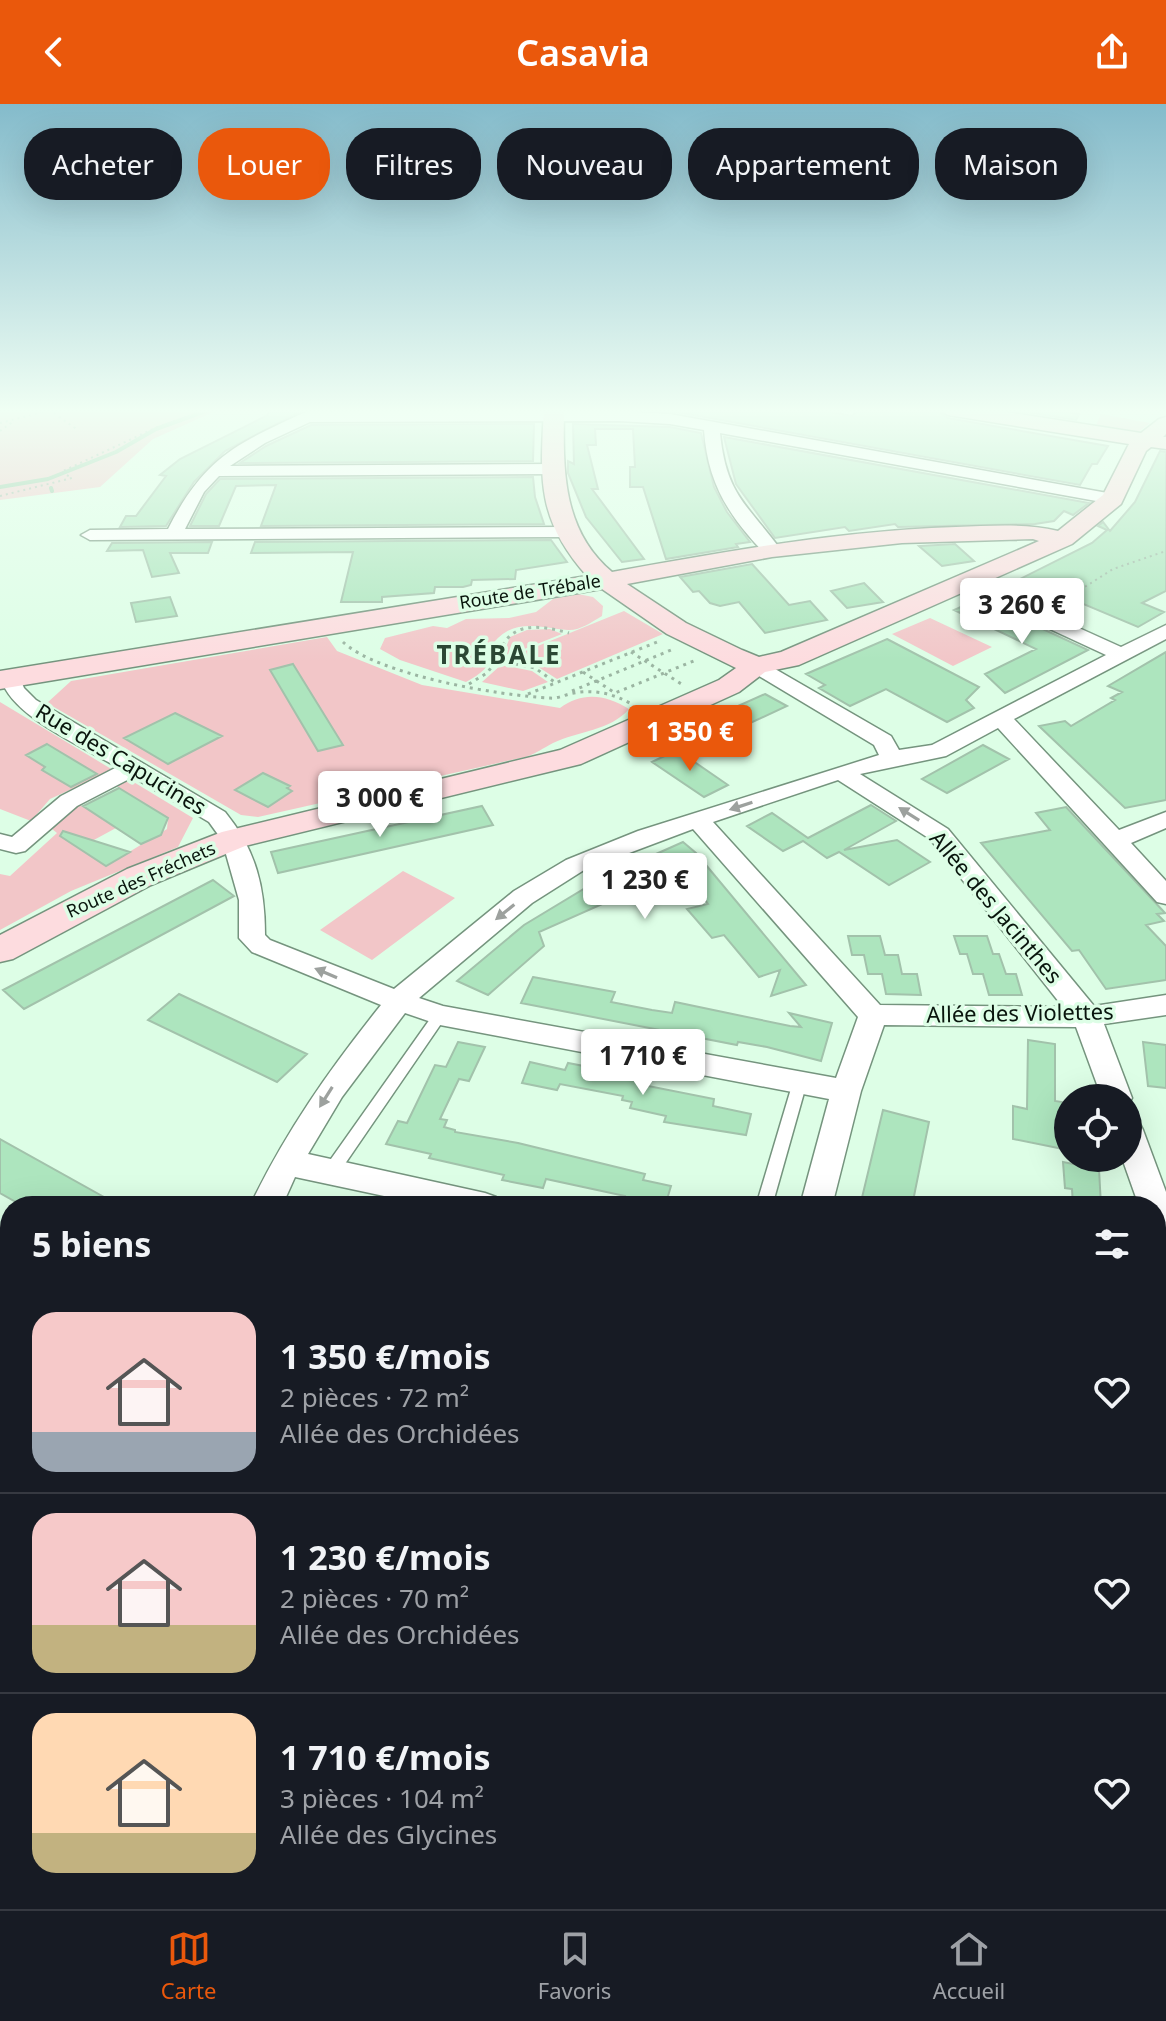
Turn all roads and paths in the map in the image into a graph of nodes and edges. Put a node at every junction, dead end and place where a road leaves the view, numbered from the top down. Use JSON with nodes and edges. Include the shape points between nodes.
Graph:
{"nodes":[{"id":1,"x":196,"y":493,"type":"edge"},
{"id":2,"x":556,"y":493,"type":"edge"},
{"id":3,"x":725,"y":493,"type":"edge"},
{"id":4,"x":1082,"y":493,"type":"edge"},
{"id":5,"x":1115,"y":493,"type":"edge"},
{"id":6,"x":1113,"y":499,"type":"junction"},
{"id":7,"x":566,"y":532,"type":"junction"},
{"id":8,"x":174,"y":534,"type":"junction"},
{"id":9,"x":90,"y":535,"type":"dead end"},
{"id":10,"x":1063,"y":539,"type":"junction"},
{"id":11,"x":772,"y":550,"type":"junction"},
{"id":12,"x":1166,"y":551,"type":"edge"},
{"id":13,"x":658,"y":570,"type":"junction"},
{"id":14,"x":604,"y":581,"type":"junction"},
{"id":15,"x":966,"y":583,"type":"junction"},
{"id":16,"x":648,"y":597,"type":"junction"},
{"id":17,"x":1058,"y":604,"type":"dead end"},
{"id":18,"x":1166,"y":631,"type":"edge"},
{"id":19,"x":569,"y":633,"type":"dead end"},
{"id":20,"x":663,"y":639,"type":"dead end"},
{"id":21,"x":342,"y":640,"type":"dead end"},
{"id":22,"x":677,"y":647,"type":"dead end"},
{"id":23,"x":631,"y":652,"type":"junction"},
{"id":24,"x":687,"y":653,"type":"dead end"},
{"id":25,"x":1123,"y":655,"type":"junction"},
{"id":26,"x":697,"y":659,"type":"junction"},
{"id":27,"x":497,"y":660,"type":"junction"},
{"id":28,"x":644,"y":661,"type":"junction"},
{"id":29,"x":707,"y":665,"type":"dead end"},
{"id":30,"x":756,"y":666,"type":"junction"},
{"id":31,"x":583,"y":672,"type":"junction"},
{"id":32,"x":664,"y":673,"type":"junction"},
{"id":33,"x":6,"y":679,"type":"edge"},
{"id":34,"x":596,"y":681,"type":"junction"},
{"id":35,"x":695,"y":681,"type":"dead end"},
{"id":36,"x":556,"y":683,"type":"junction"},
{"id":37,"x":468,"y":685,"type":"junction"},
{"id":38,"x":684,"y":686,"type":"junction"},
{"id":39,"x":571,"y":691,"type":"junction"},
{"id":40,"x":671,"y":691,"type":"dead end"},
{"id":41,"x":615,"y":693,"type":"junction"},
{"id":42,"x":526,"y":695,"type":"junction"},
{"id":43,"x":1001,"y":718,"type":"junction"},
{"id":44,"x":655,"y":720,"type":"junction"},
{"id":45,"x":892,"y":758,"type":"junction"},
{"id":46,"x":133,"y":768,"type":"junction"},
{"id":47,"x":841,"y":772,"type":"junction"},
{"id":48,"x":877,"y":794,"type":"junction"},
{"id":49,"x":1166,"y":819,"type":"edge"},
{"id":50,"x":698,"y":820,"type":"junction"},
{"id":51,"x":234,"y":839,"type":"junction"},
{"id":52,"x":1117,"y":840,"type":"junction"},
{"id":53,"x":0,"y":841,"type":"edge"},
{"id":54,"x":1162,"y":887,"type":"edge"},
{"id":55,"x":0,"y":950,"type":"edge"},
{"id":56,"x":399,"y":1001,"type":"junction"},
{"id":57,"x":1166,"y":1005,"type":"edge"},
{"id":58,"x":440,"y":1015,"type":"junction"},
{"id":59,"x":873,"y":1015,"type":"junction"},
{"id":60,"x":1087,"y":1017,"type":"junction"},
{"id":61,"x":800,"y":1082,"type":"junction"},
{"id":62,"x":1112,"y":1084,"type":"edge"},
{"id":63,"x":846,"y":1091,"type":"junction"},
{"id":64,"x":286,"y":1163,"type":"junction"},
{"id":65,"x":1142,"y":1168,"type":"edge"},
{"id":66,"x":332,"y":1170,"type":"junction"},
{"id":67,"x":271,"y":1196,"type":"edge"},
{"id":68,"x":442,"y":1196,"type":"edge"},
{"id":69,"x":767,"y":1196,"type":"edge"},
{"id":70,"x":819,"y":1196,"type":"edge"},
{"id":71,"x":1152,"y":1196,"type":"edge"}],
"edges":[{"from":1,"to":8,"type":"street"},
{"from":2,"to":7,"type":"street"},
{"from":3,"to":11,"type":"street"},
{"from":4,"to":6,"type":"street"},
{"from":5,"to":6,"type":"street","name":"Route des Fréchets"},
{"from":6,"to":10,"type":"street","name":"Route des Fréchets"},
{"from":7,"to":8,"type":"street"},
{"from":7,"to":14,"type":"street"},
{"from":8,"to":9,"type":"street"},
{"from":10,"to":11,"type":"street","name":"Route de Trébale","via":[[1033,532],[902,536]]},
{"from":10,"to":15,"type":"street","name":"Route des Fréchets"},
{"from":11,"to":13,"type":"street","name":"Route de Trébale"},
{"from":12,"to":17,"type":"path","via":[[1113,569]]},
{"from":13,"to":14,"type":"street","name":"Route de Trébale"},
{"from":13,"to":16,"type":"street"},
{"from":14,"to":16,"type":"street"},
{"from":14,"to":30,"type":"street","via":[[721,652]]},
{"from":14,"to":33,"type":"street","name":"Route de Trébale"},
{"from":15,"to":25,"type":"street"},
{"from":15,"to":30,"type":"street","name":"Route des Fréchets","via":[[789,659]]},
{"from":16,"to":30,"type":"street","via":[[736,646]]},
{"from":18,"to":25,"type":"street"},
{"from":19,"to":27,"type":"path","via":[[524,627],[506,636]]},
{"from":20,"to":23,"type":"path"},
{"from":21,"to":37,"type":"path","via":[[345,647],[376,662]]},
{"from":22,"to":28,"type":"path"},
{"from":23,"to":28,"type":"path"},
{"from":23,"to":31,"type":"path"},
{"from":24,"to":26,"type":"path"},
{"from":25,"to":43,"type":"street"},
{"from":26,"to":29,"type":"path"},
{"from":26,"to":32,"type":"path"},
{"from":27,"to":36,"type":"path","via":[[535,668]]},
{"from":27,"to":37,"type":"path"},
{"from":28,"to":32,"type":"path"},
{"from":28,"to":34,"type":"path"},
{"from":30,"to":44,"type":"street","name":"Route des Fréchets","via":[[729,686]]},
{"from":30,"to":45,"type":"street","via":[[883,741]]},
{"from":31,"to":34,"type":"path"},
{"from":31,"to":36,"type":"path"},
{"from":32,"to":38,"type":"path"},
{"from":32,"to":41,"type":"path"},
{"from":33,"to":46,"type":"street","name":"Rue des Capucines","via":[[19,706]]},
{"from":34,"to":39,"type":"path"},
{"from":34,"to":41,"type":"path"},
{"from":35,"to":38,"type":"path"},
{"from":36,"to":42,"type":"path"},
{"from":37,"to":42,"type":"path"},
{"from":38,"to":40,"type":"path"},
{"from":39,"to":41,"type":"path"},
{"from":39,"to":42,"type":"path","via":[[554,699]]},
{"from":41,"to":44,"type":"path"},
{"from":43,"to":45,"type":"street","via":[[938,751]]},
{"from":43,"to":52,"type":"street"},
{"from":44,"to":51,"type":"street","name":"Route des Fréchets","via":[[532,769]]},
{"from":45,"to":47,"type":"street"},
{"from":45,"to":48,"type":"street"},
{"from":46,"to":51,"type":"street","name":"Rue des Capucines","via":[[217,817]]},
{"from":46,"to":53,"type":"street","via":[[69,801],[16,846]]},
{"from":47,"to":48,"type":"street","name":"Allée des Jacinthes"},
{"from":47,"to":50,"type":"street","one_way":true},
{"from":60,"to":48,"type":"street","name":"Allée des Jacinthes","one_way":true,"via":[[939,834]]},
{"from":49,"to":52,"type":"street"},
{"from":50,"to":56,"type":"street","one_way":true,"via":[[575,865],[523,897]]},
{"from":50,"to":59,"type":"street"},
{"from":51,"to":55,"type":"street","name":"Route des Fréchets","via":[[139,877]]},
{"from":56,"to":51,"type":"street","one_way":true,"via":[[252,938],[252,900]]},
{"from":52,"to":54,"type":"street"},
{"from":56,"to":58,"type":"street"},
{"from":56,"to":64,"type":"street","one_way":true,"via":[[331,1089]]},
{"from":57,"to":60,"type":"street","name":"Allée des Violettes"},
{"from":58,"to":61,"type":"street"},
{"from":58,"to":66,"type":"lane"},
{"from":59,"to":60,"type":"street","name":"Allée des Violettes"},
{"from":59,"to":63,"type":"street"},
{"from":60,"to":62,"type":"street","name":"Allée des Jacinthes"},
{"from":61,"to":63,"type":"street"},
{"from":61,"to":69,"type":"lane"},
{"from":63,"to":70,"type":"street"},
{"from":64,"to":66,"type":"street"},
{"from":64,"to":67,"type":"street"},
{"from":65,"to":71,"type":"street"},
{"from":66,"to":68,"type":"street"}]}
